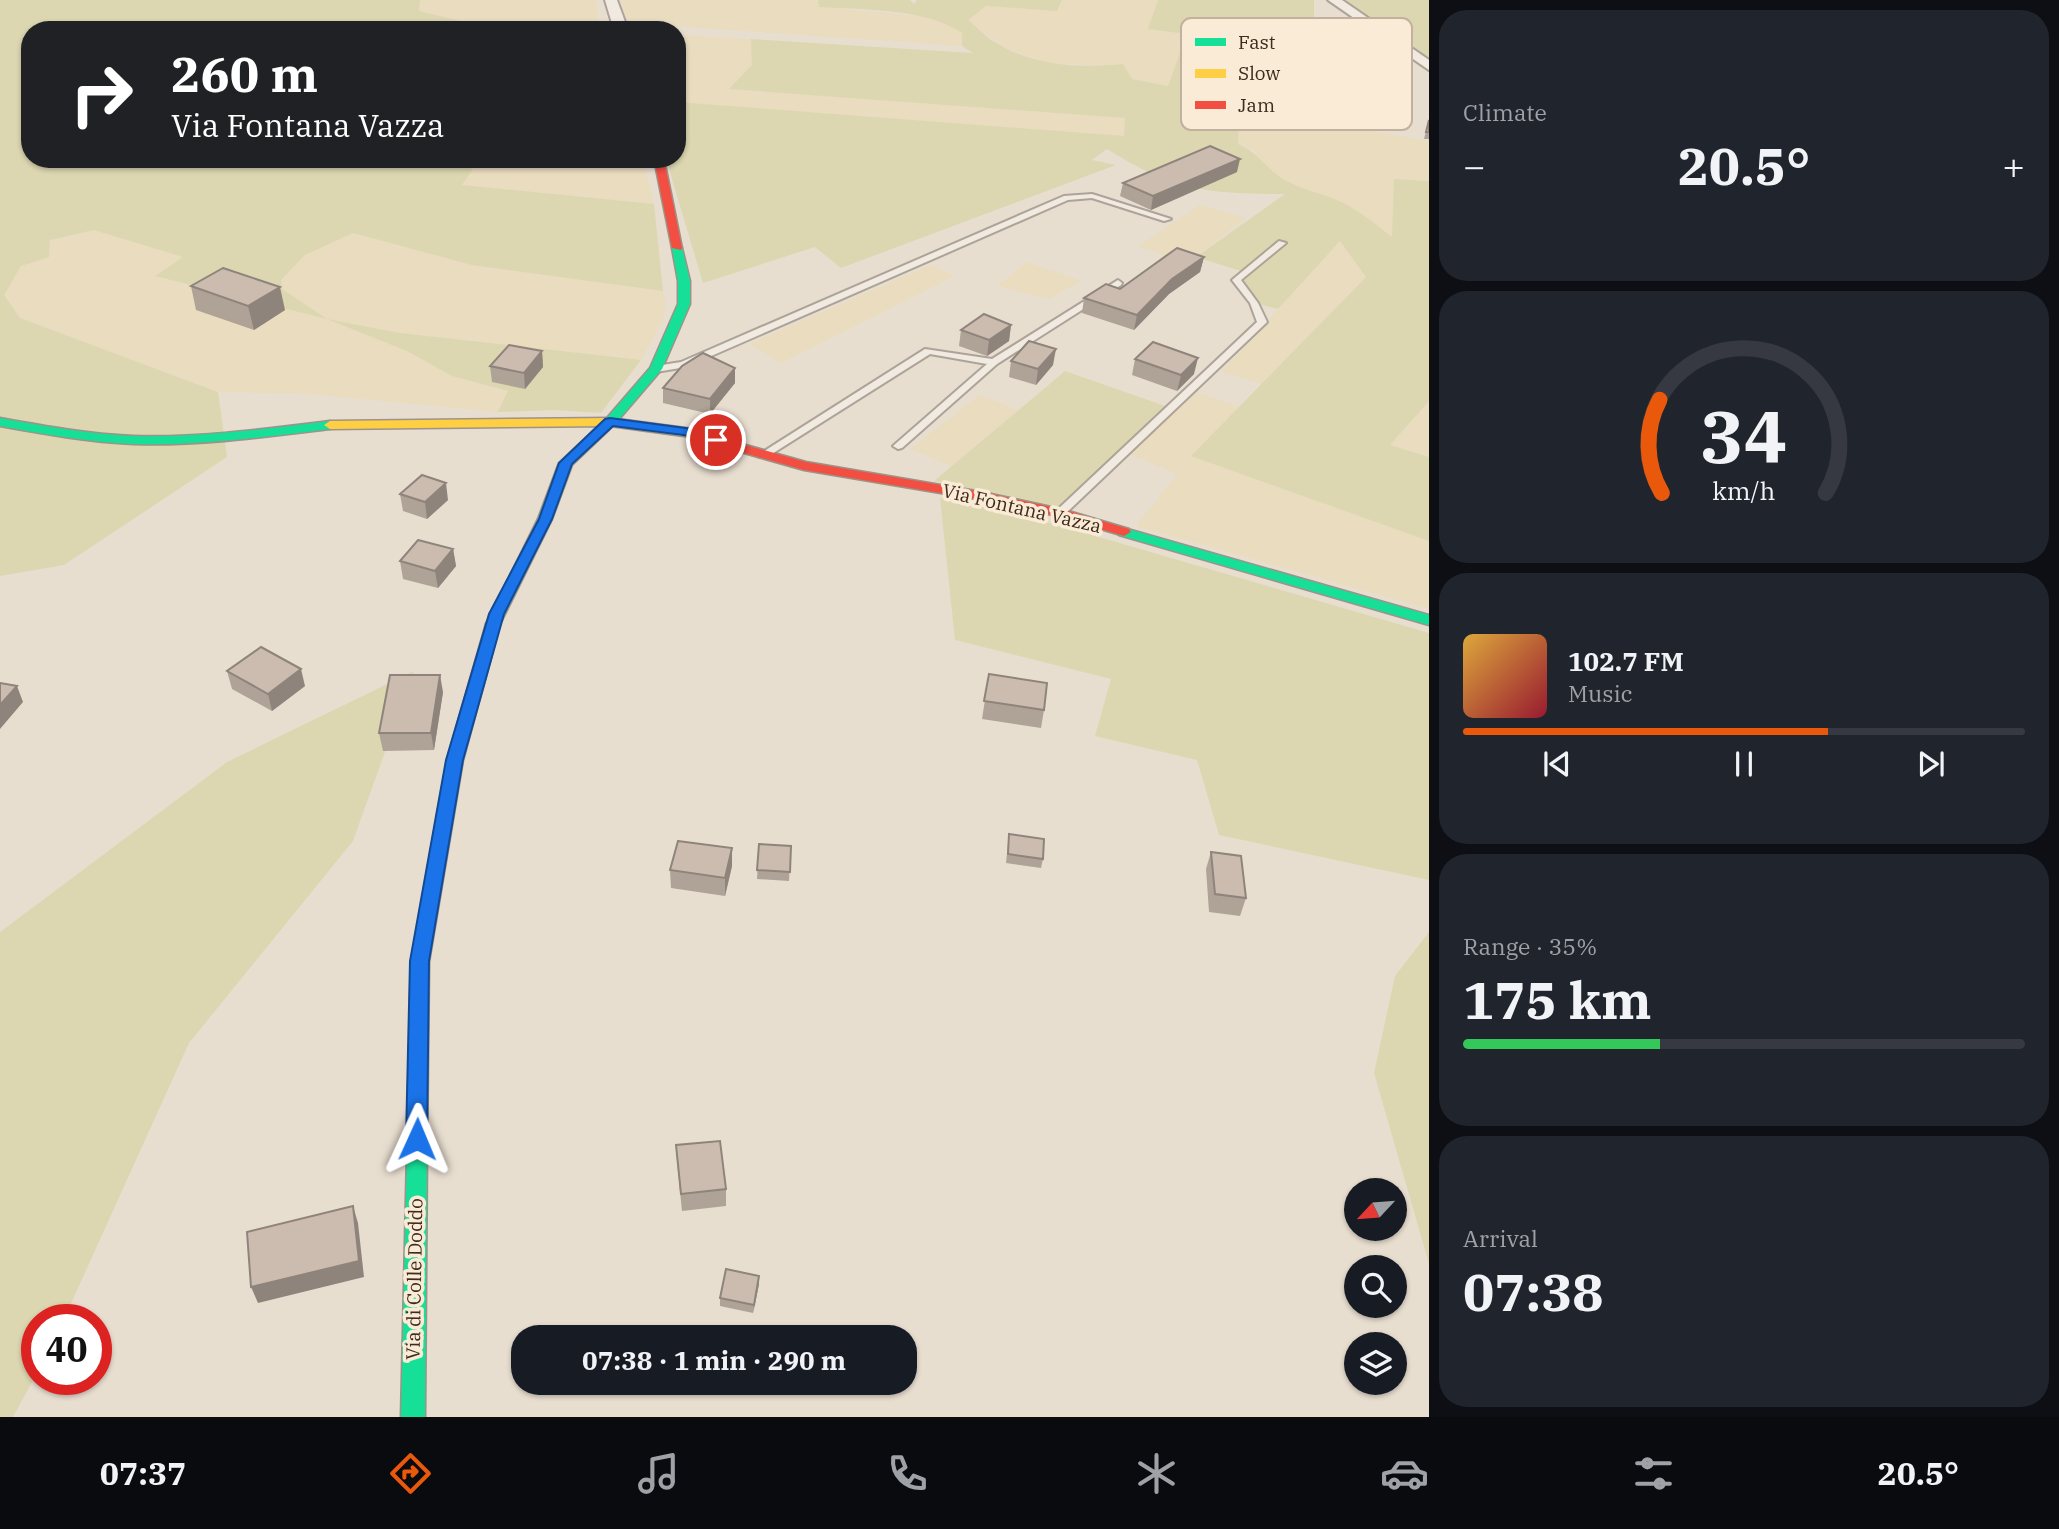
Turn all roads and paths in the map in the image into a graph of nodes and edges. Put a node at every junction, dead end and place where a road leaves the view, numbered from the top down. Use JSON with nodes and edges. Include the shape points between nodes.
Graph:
{"nodes":[{"id":1,"x":611,"y":0,"type":"edge"},
{"id":2,"x":1334,"y":0,"type":"edge"},
{"id":3,"x":1360,"y":18,"type":"edge"},
{"id":4,"x":618,"y":21,"type":"edge"},
{"id":5,"x":1412,"y":53,"type":"edge"},
{"id":6,"x":1429,"y":65,"type":"edge"},
{"id":7,"x":661,"y":168,"type":"edge"},
{"id":8,"x":1167,"y":219,"type":"dead end"},
{"id":9,"x":1282,"y":243,"type":"dead end"},
{"id":10,"x":1118,"y":283,"type":"dead end"},
{"id":11,"x":995,"y":362,"type":"junction"},
{"id":12,"x":656,"y":369,"type":"junction"},
{"id":13,"x":0,"y":422,"type":"edge"},
{"id":14,"x":610,"y":422,"type":"junction"},
{"id":15,"x":898,"y":446,"type":"dead end"},
{"id":16,"x":763,"y":455,"type":"junction"},
{"id":17,"x":1060,"y":513,"type":"junction"},
{"id":18,"x":1429,"y":620,"type":"edge"},
{"id":19,"x":412,"y":1417,"type":"edge"}],
"edges":[{"from":1,"to":4,"type":"street"},
{"from":2,"to":3,"type":"street"},
{"from":5,"to":6,"type":"street"},
{"from":7,"to":12,"type":"street","name":"Via di Colle Doddo","via":[[684,281],[684,304]]},
{"from":8,"to":12,"type":"lane","via":[[1092,196],[1067,198],[683,365]]},
{"from":9,"to":17,"type":"lane","via":[[1236,279],[1262,322]]},
{"from":10,"to":11,"type":"lane"},
{"from":11,"to":15,"type":"lane"},
{"from":11,"to":16,"type":"lane","via":[[928,351]]},
{"from":12,"to":14,"type":"street","name":"Via di Colle Doddo"},
{"from":13,"to":14,"type":"street","name":"Via Fontana Vazza","via":[[146,440],[204,439],[342,424]]},
{"from":14,"to":16,"type":"street","name":"Via Fontana Vazza","via":[[693,433]]},
{"from":14,"to":19,"type":"street","name":"Via di Colle Doddo","via":[[566,463],[545,519],[496,614],[455,760],[419,961]]},
{"from":16,"to":17,"type":"street","name":"Via Fontana Vazza"},
{"from":17,"to":18,"type":"street","name":"Via Fontana Vazza"}]}
